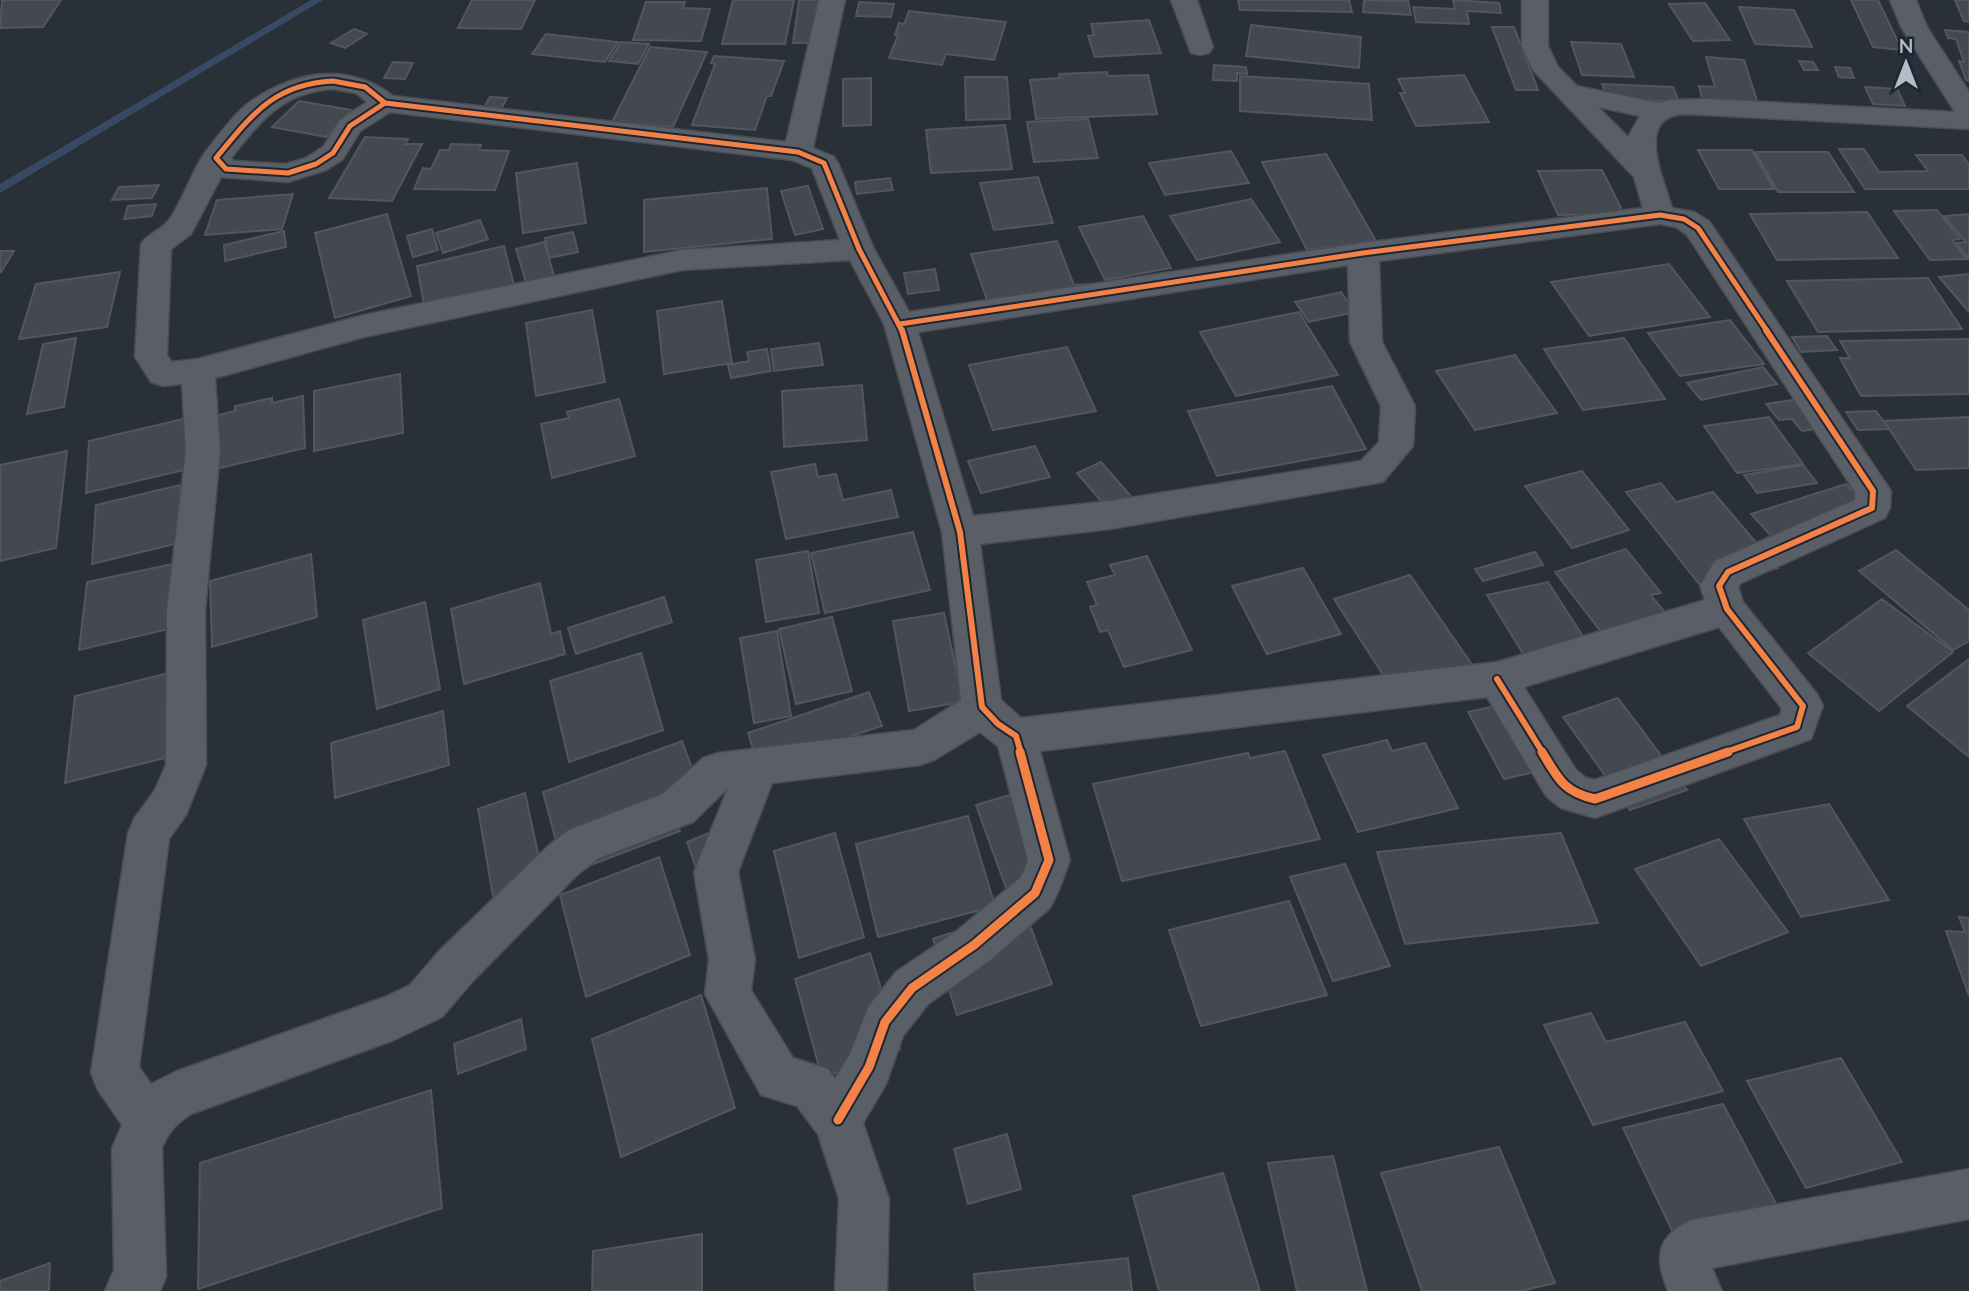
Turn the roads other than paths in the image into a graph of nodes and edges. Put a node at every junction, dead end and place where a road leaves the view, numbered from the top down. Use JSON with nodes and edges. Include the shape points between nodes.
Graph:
{"nodes":[{"id":1,"x":832,"y":0,"type":"edge"},
{"id":2,"x":1185,"y":0,"type":"edge"},
{"id":3,"x":1535,"y":0,"type":"edge"},
{"id":4,"x":1903,"y":0,"type":"edge"},
{"id":5,"x":1200,"y":47,"type":"dead end"},
{"id":6,"x":1570,"y":93,"type":"junction"},
{"id":7,"x":385,"y":103,"type":"junction"},
{"id":8,"x":1660,"y":112,"type":"junction"},
{"id":9,"x":1969,"y":113,"type":"edge"},
{"id":10,"x":1969,"y":121,"type":"edge"},
{"id":11,"x":798,"y":152,"type":"junction"},
{"id":12,"x":216,"y":158,"type":"junction"},
{"id":13,"x":1647,"y":173,"type":"junction"},
{"id":14,"x":1660,"y":215,"type":"junction"},
{"id":15,"x":859,"y":249,"type":"junction"},
{"id":16,"x":1363,"y":253,"type":"junction"},
{"id":17,"x":900,"y":324,"type":"junction"},
{"id":18,"x":198,"y":372,"type":"junction"},
{"id":19,"x":960,"y":531,"type":"junction"},
{"id":20,"x":1727,"y":609,"type":"junction"},
{"id":21,"x":1497,"y":679,"type":"junction"},
{"id":22,"x":982,"y":707,"type":"junction"},
{"id":23,"x":1016,"y":736,"type":"junction"},
{"id":24,"x":758,"y":767,"type":"junction"},
{"id":25,"x":838,"y":1120,"type":"junction"},
{"id":26,"x":148,"y":1121,"type":"junction"},
{"id":27,"x":1969,"y":1194,"type":"edge"},
{"id":28,"x":131,"y":1291,"type":"edge"},
{"id":29,"x":861,"y":1291,"type":"edge"},
{"id":30,"x":1696,"y":1291,"type":"edge"}],
"edges":[{"from":1,"to":11,"type":"street"},
{"from":2,"to":5,"type":"street"},
{"from":3,"to":6,"type":"street","via":[[1535,46],[1546,70]]},
{"from":4,"to":9,"type":"street","via":[[1914,27]]},
{"from":6,"to":8,"type":"street"},
{"from":6,"to":13,"type":"street"},
{"from":7,"to":11,"type":"street"},
{"from":7,"to":12,"type":"street","via":[[350,126],[333,153],[316,164],[288,173],[226,169]]},
{"from":7,"to":12,"type":"street","via":[[365,88],[333,81],[289,90],[257,109]]},
{"from":8,"to":10,"type":"street","via":[[1707,107]]},
{"from":8,"to":13,"type":"street","via":[[1648,123],[1639,144]]},
{"from":11,"to":15,"type":"street","via":[[824,163]]},
{"from":12,"to":18,"type":"street","via":[[180,227],[156,244],[151,357],[163,374]]},
{"from":13,"to":14,"type":"street"},
{"from":14,"to":16,"type":"street"},
{"from":14,"to":20,"type":"street","via":[[1684,219],[1698,228],[1873,491],[1872,508],[1728,572],[1719,586]]},
{"from":15,"to":17,"type":"street"},
{"from":15,"to":18,"type":"street","via":[[682,260],[364,326]]},
{"from":16,"to":17,"type":"street"},
{"from":16,"to":19,"type":"street","via":[[1366,342],[1398,406],[1396,446],[1371,472],[1110,515]]},
{"from":17,"to":19,"type":"street"},
{"from":18,"to":26,"type":"street","via":[[203,451],[186,610],[186,765],[171,802],[149,833],[115,1073]]},
{"from":19,"to":22,"type":"street"},
{"from":20,"to":21,"type":"street"},
{"from":20,"to":21,"type":"street","via":[[1803,706],[1797,727],[1595,799],[1576,795],[1561,783]]},
{"from":21,"to":23,"type":"street"},
{"from":22,"to":23,"type":"street"},
{"from":22,"to":24,"type":"street","via":[[920,747]]},
{"from":23,"to":25,"type":"street","via":[[1049,860],[1044,876],[1035,893],[912,989],[885,1022],[869,1067]]},
{"from":24,"to":25,"type":"street","via":[[716,872],[733,960],[728,994],[778,1078],[811,1086]]},
{"from":24,"to":26,"type":"street","via":[[718,771],[678,808],[584,844],[543,879],[426,1001],[394,1017],[177,1095]]},
{"from":25,"to":29,"type":"street","via":[[864,1199]]},
{"from":26,"to":28,"type":"street","via":[[137,1148],[140,1277]]},
{"from":27,"to":30,"type":"street","via":[[1692,1246],[1684,1256]]}]}
